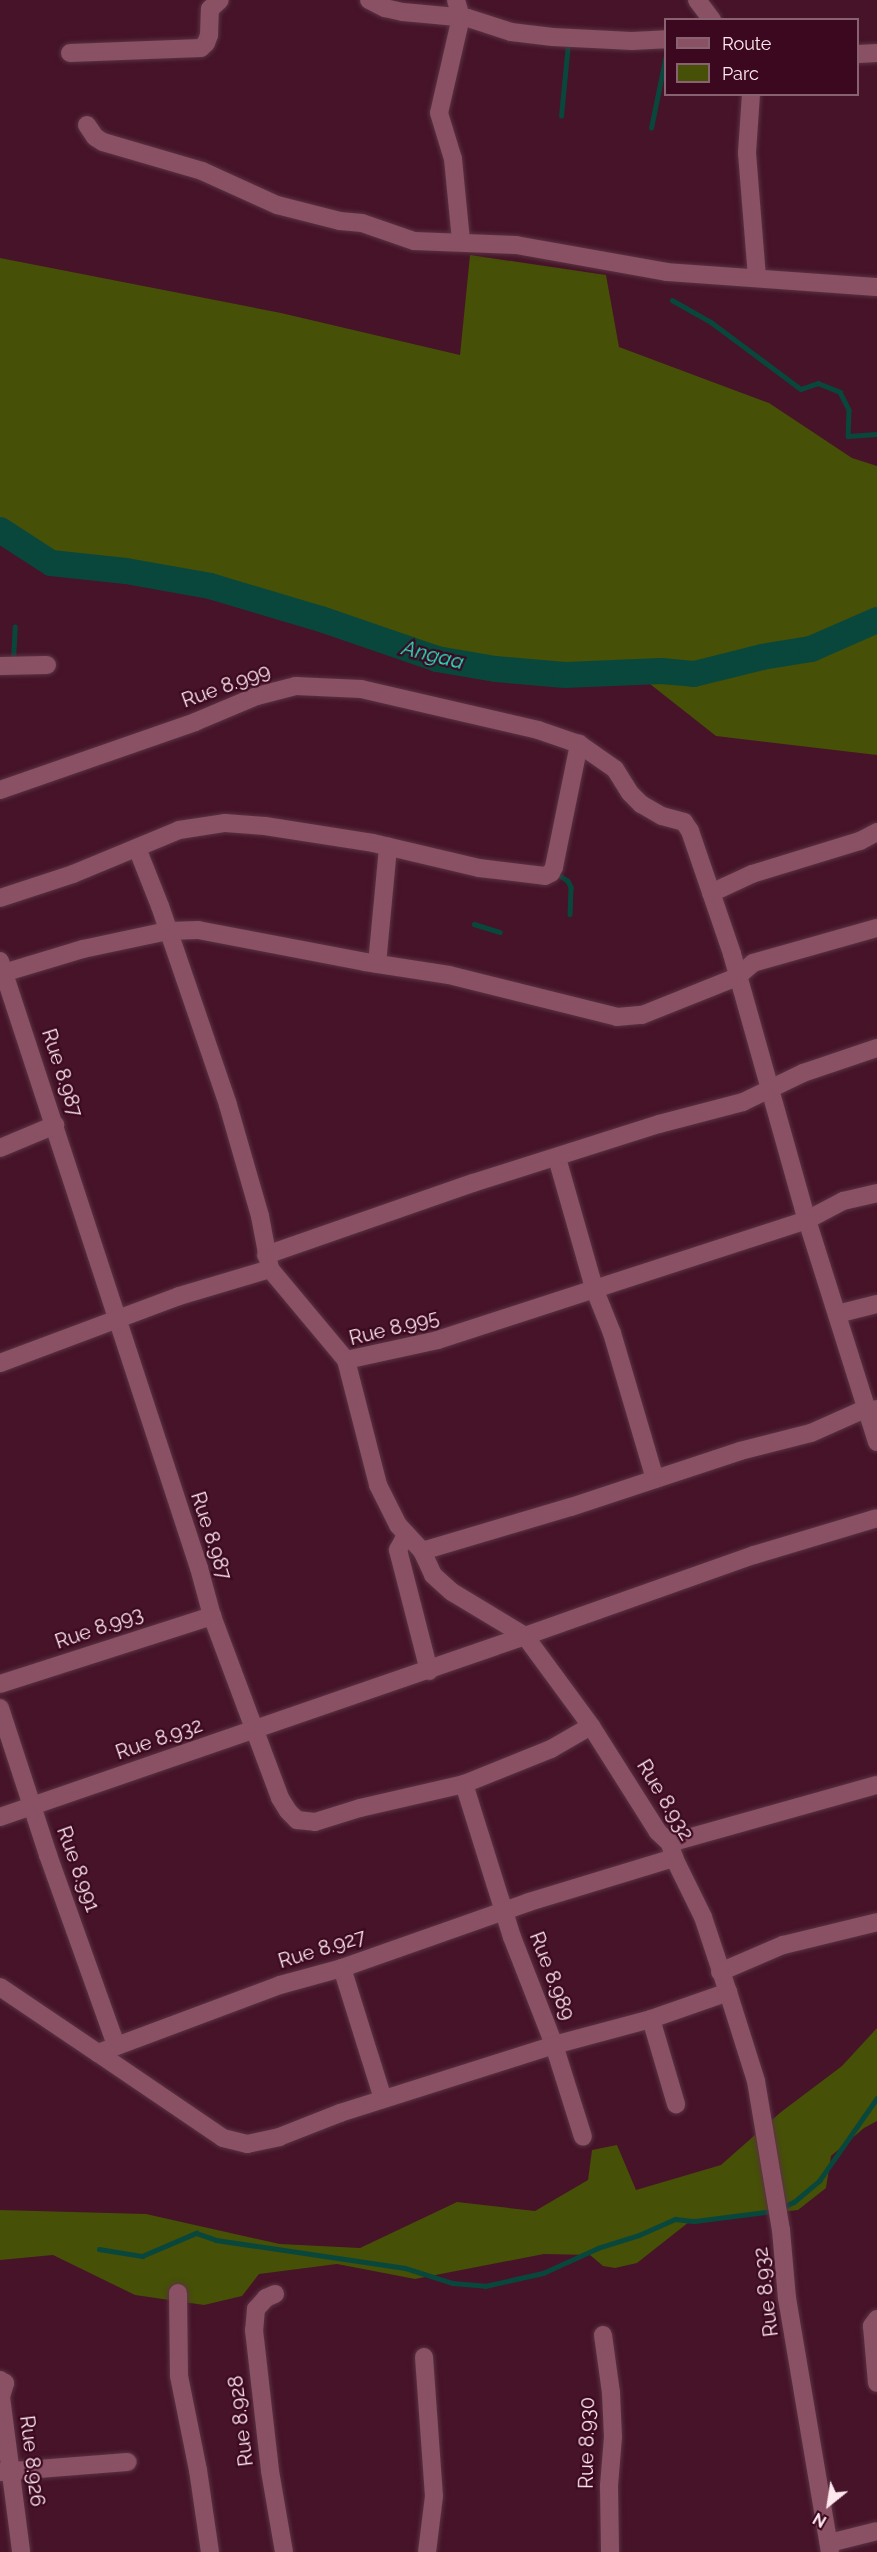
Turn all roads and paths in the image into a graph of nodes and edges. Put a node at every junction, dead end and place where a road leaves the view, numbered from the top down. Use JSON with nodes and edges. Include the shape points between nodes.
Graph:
{"nodes":[{"id":1,"x":220,"y":0,"type":"edge"},
{"id":2,"x":369,"y":0,"type":"edge"},
{"id":3,"x":697,"y":0,"type":"edge"},
{"id":4,"x":459,"y":9,"type":"edge"},
{"id":5,"x":710,"y":18,"type":"edge"},
{"id":6,"x":664,"y":39,"type":"edge"},
{"id":7,"x":70,"y":53,"type":"dead end"},
{"id":8,"x":877,"y":53,"type":"edge"},
{"id":9,"x":859,"y":54,"type":"edge"},
{"id":10,"x":751,"y":96,"type":"edge"},
{"id":11,"x":87,"y":125,"type":"dead end"},
{"id":12,"x":461,"y":241,"type":"junction"},
{"id":13,"x":757,"y":278,"type":"junction"},
{"id":14,"x":877,"y":288,"type":"edge"},
{"id":15,"x":47,"y":665,"type":"dead end"},
{"id":16,"x":0,"y":666,"type":"edge"},
{"id":17,"x":579,"y":744,"type":"junction"},
{"id":18,"x":0,"y":790,"type":"edge"},
{"id":19,"x":877,"y":832,"type":"edge"},
{"id":20,"x":388,"y":847,"type":"junction"},
{"id":21,"x":137,"y":848,"type":"junction"},
{"id":22,"x":711,"y":893,"type":"junction"},
{"id":23,"x":0,"y":898,"type":"edge"},
{"id":24,"x":877,"y":928,"type":"edge"},
{"id":25,"x":168,"y":931,"type":"junction"},
{"id":26,"x":377,"y":964,"type":"junction"},
{"id":27,"x":2,"y":969,"type":"edge"},
{"id":28,"x":736,"y":977,"type":"junction"},
{"id":29,"x":877,"y":1048,"type":"edge"},
{"id":30,"x":769,"y":1092,"type":"junction"},
{"id":31,"x":55,"y":1125,"type":"junction"},
{"id":32,"x":0,"y":1148,"type":"edge"},
{"id":33,"x":557,"y":1158,"type":"junction"},
{"id":34,"x":877,"y":1193,"type":"edge"},
{"id":35,"x":807,"y":1220,"type":"junction"},
{"id":36,"x":268,"y":1262,"type":"junction"},
{"id":37,"x":594,"y":1288,"type":"junction"},
{"id":38,"x":877,"y":1304,"type":"edge"},
{"id":39,"x":837,"y":1314,"type":"junction"},
{"id":40,"x":116,"y":1320,"type":"junction"},
{"id":41,"x":346,"y":1360,"type":"junction"},
{"id":42,"x":0,"y":1363,"type":"edge"},
{"id":43,"x":871,"y":1409,"type":"edge"},
{"id":44,"x":877,"y":1442,"type":"edge"},
{"id":45,"x":655,"y":1479,"type":"junction"},
{"id":46,"x":877,"y":1518,"type":"edge"},
{"id":47,"x":406,"y":1535,"type":"junction"},
{"id":48,"x":422,"y":1551,"type":"junction"},
{"id":49,"x":212,"y":1616,"type":"junction"},
{"id":50,"x":525,"y":1636,"type":"junction"},
{"id":51,"x":429,"y":1671,"type":"junction"},
{"id":52,"x":0,"y":1684,"type":"edge"},
{"id":53,"x":0,"y":1708,"type":"edge"},
{"id":54,"x":591,"y":1726,"type":"junction"},
{"id":55,"x":255,"y":1731,"type":"junction"},
{"id":56,"x":464,"y":1784,"type":"junction"},
{"id":57,"x":877,"y":1785,"type":"edge"},
{"id":58,"x":33,"y":1806,"type":"junction"},
{"id":59,"x":0,"y":1816,"type":"edge"},
{"id":60,"x":672,"y":1851,"type":"junction"},
{"id":61,"x":504,"y":1910,"type":"junction"},
{"id":62,"x":877,"y":1922,"type":"edge"},
{"id":63,"x":342,"y":1968,"type":"junction"},
{"id":64,"x":720,"y":1972,"type":"junction"},
{"id":65,"x":0,"y":1988,"type":"edge"},
{"id":66,"x":729,"y":1992,"type":"junction"},
{"id":67,"x":651,"y":2019,"type":"junction"},
{"id":68,"x":116,"y":2045,"type":"junction"},
{"id":69,"x":554,"y":2045,"type":"junction"},
{"id":70,"x":98,"y":2053,"type":"junction"},
{"id":71,"x":383,"y":2099,"type":"junction"},
{"id":72,"x":676,"y":2104,"type":"dead end"},
{"id":73,"x":583,"y":2137,"type":"dead end"},
{"id":74,"x":178,"y":2293,"type":"dead end"},
{"id":75,"x":275,"y":2294,"type":"dead end"},
{"id":76,"x":875,"y":2322,"type":"edge"},
{"id":77,"x":603,"y":2335,"type":"dead end"},
{"id":78,"x":424,"y":2357,"type":"dead end"},
{"id":79,"x":0,"y":2380,"type":"edge"},
{"id":80,"x":877,"y":2383,"type":"edge"},
{"id":81,"x":128,"y":2462,"type":"dead end"},
{"id":82,"x":5,"y":2472,"type":"edge"},
{"id":83,"x":877,"y":2531,"type":"edge"},
{"id":84,"x":829,"y":2547,"type":"edge"},
{"id":85,"x":21,"y":2552,"type":"edge"},
{"id":86,"x":210,"y":2552,"type":"edge"},
{"id":87,"x":284,"y":2552,"type":"edge"},
{"id":88,"x":427,"y":2552,"type":"edge"},
{"id":89,"x":610,"y":2552,"type":"edge"}],
"edges":[{"from":1,"to":7,"type":"street","via":[[210,9],[209,35],[201,48]]},
{"from":2,"to":4,"type":"street","via":[[403,12]]},
{"from":3,"to":5,"type":"street"},
{"from":4,"to":6,"type":"street","via":[[511,32],[632,41]]},
{"from":4,"to":12,"type":"street","via":[[439,113],[453,159]]},
{"from":8,"to":9,"type":"street"},
{"from":10,"to":13,"type":"street","via":[[747,153]]},
{"from":11,"to":12,"type":"street","via":[[103,142],[202,171],[277,205],[362,223],[414,240]]},
{"from":12,"to":13,"type":"street","via":[[568,252],[667,272]]},
{"from":13,"to":14,"type":"street"},
{"from":15,"to":16,"type":"street"},
{"from":17,"to":18,"type":"street","name":"Rue 8.999","via":[[538,730],[361,689],[296,686],[257,696]]},
{"from":17,"to":20,"type":"street","via":[[551,873],[545,876],[479,868]]},
{"from":17,"to":22,"type":"street","name":"Rue 8.999","via":[[615,770],[641,804],[684,822]]},
{"from":19,"to":22,"type":"street","via":[[860,841],[752,874]]},
{"from":20,"to":21,"type":"street","via":[[225,823],[179,830]]},
{"from":20,"to":26,"type":"street"},
{"from":21,"to":23,"type":"street"},
{"from":21,"to":25,"type":"street"},
{"from":22,"to":28,"type":"street","name":"Rue 8.999"},
{"from":24,"to":28,"type":"street","via":[[753,963]]},
{"from":25,"to":26,"type":"street","via":[[215,931]]},
{"from":25,"to":27,"type":"street"},
{"from":25,"to":36,"type":"street","via":[[228,1105],[260,1216]]},
{"from":26,"to":28,"type":"street","via":[[449,975],[618,1017],[642,1015]]},
{"from":27,"to":31,"type":"street","name":"Rue 8.987"},
{"from":28,"to":30,"type":"street","name":"Rue 8.999"},
{"from":29,"to":30,"type":"street","via":[[803,1073]]},
{"from":30,"to":33,"type":"street"},
{"from":30,"to":35,"type":"street","name":"Rue 8.999"},
{"from":31,"to":32,"type":"street"},
{"from":31,"to":40,"type":"street","name":"Rue 8.987"},
{"from":33,"to":36,"type":"street","via":[[356,1222]]},
{"from":33,"to":37,"type":"street"},
{"from":34,"to":35,"type":"street","name":"Rue 8.995","via":[[843,1201]]},
{"from":35,"to":37,"type":"street","name":"Rue 8.995"},
{"from":35,"to":39,"type":"street"},
{"from":36,"to":40,"type":"street"},
{"from":36,"to":41,"type":"street"},
{"from":37,"to":41,"type":"street","name":"Rue 8.995","via":[[438,1340]]},
{"from":37,"to":45,"type":"street","via":[[612,1333]]},
{"from":38,"to":39,"type":"street"},
{"from":39,"to":43,"type":"street"},
{"from":40,"to":42,"type":"street"},
{"from":40,"to":49,"type":"street","name":"Rue 8.987"},
{"from":41,"to":47,"type":"street","name":"Rue 8.995","via":[[378,1485]]},
{"from":43,"to":44,"type":"street"},
{"from":43,"to":45,"type":"street","via":[[811,1433]]},
{"from":45,"to":48,"type":"street"},
{"from":46,"to":50,"type":"street","via":[[754,1555]]},
{"from":47,"to":48,"type":"street","name":"Rue 8.995"},
{"from":47,"to":51,"type":"street","via":[[398,1550]]},
{"from":48,"to":50,"type":"street","name":"Rue 8.995","via":[[433,1575],[452,1592]]},
{"from":49,"to":52,"type":"street","name":"Rue 8.993"},
{"from":49,"to":55,"type":"street","name":"Rue 8.987"},
{"from":50,"to":51,"type":"street","name":"Rue 8.932"},
{"from":50,"to":54,"type":"street","name":"Rue 8.932"},
{"from":51,"to":55,"type":"street","name":"Rue 8.932"},
{"from":53,"to":58,"type":"street","name":"Rue 8.991"},
{"from":54,"to":56,"type":"street","name":"Rue 8.987","via":[[535,1756]]},
{"from":54,"to":60,"type":"street","name":"Rue 8.932"},
{"from":55,"to":56,"type":"street","name":"Rue 8.987","via":[[280,1798],[293,1815],[306,1822]]},
{"from":55,"to":58,"type":"street","name":"Rue 8.932"},
{"from":56,"to":61,"type":"street","name":"Rue 8.989"},
{"from":57,"to":60,"type":"street","name":"Rue 8.927"},
{"from":58,"to":59,"type":"street","name":"Rue 8.932"},
{"from":58,"to":68,"type":"street","name":"Rue 8.991"},
{"from":60,"to":61,"type":"street","name":"Rue 8.927"},
{"from":60,"to":64,"type":"street","name":"Rue 8.932","via":[[703,1917]]},
{"from":61,"to":63,"type":"street","name":"Rue 8.927"},
{"from":61,"to":69,"type":"street","name":"Rue 8.989"},
{"from":62,"to":64,"type":"street","via":[[783,1945]]},
{"from":63,"to":68,"type":"street","name":"Rue 8.927","via":[[280,1984]]},
{"from":63,"to":71,"type":"street"},
{"from":64,"to":66,"type":"street","name":"Rue 8.932"},
{"from":65,"to":70,"type":"street"},
{"from":66,"to":67,"type":"street","name":"Rue 8.989"},
{"from":66,"to":84,"type":"street","name":"Rue 8.932","via":[[756,2081]]},
{"from":67,"to":69,"type":"street","name":"Rue 8.989"},
{"from":67,"to":72,"type":"street"},
{"from":68,"to":70,"type":"street","name":"Rue 8.927"},
{"from":69,"to":71,"type":"street"},
{"from":69,"to":73,"type":"street"},
{"from":70,"to":71,"type":"street","via":[[223,2138],[238,2144],[279,2137]]},
{"from":74,"to":86,"type":"street","via":[[179,2376]]},
{"from":75,"to":87,"type":"street","name":"Rue 8.928","via":[[256,2309],[254,2330],[270,2471]]},
{"from":76,"to":80,"type":"street"},
{"from":77,"to":89,"type":"street","name":"Rue 8.930","via":[[613,2437]]},
{"from":78,"to":88,"type":"street","via":[[434,2496]]},
{"from":79,"to":82,"type":"street","name":"Rue 8.926","via":[[5,2383],[1,2397]]},
{"from":81,"to":82,"type":"street"},
{"from":82,"to":85,"type":"street","name":"Rue 8.926"},
{"from":83,"to":84,"type":"street"}]}
